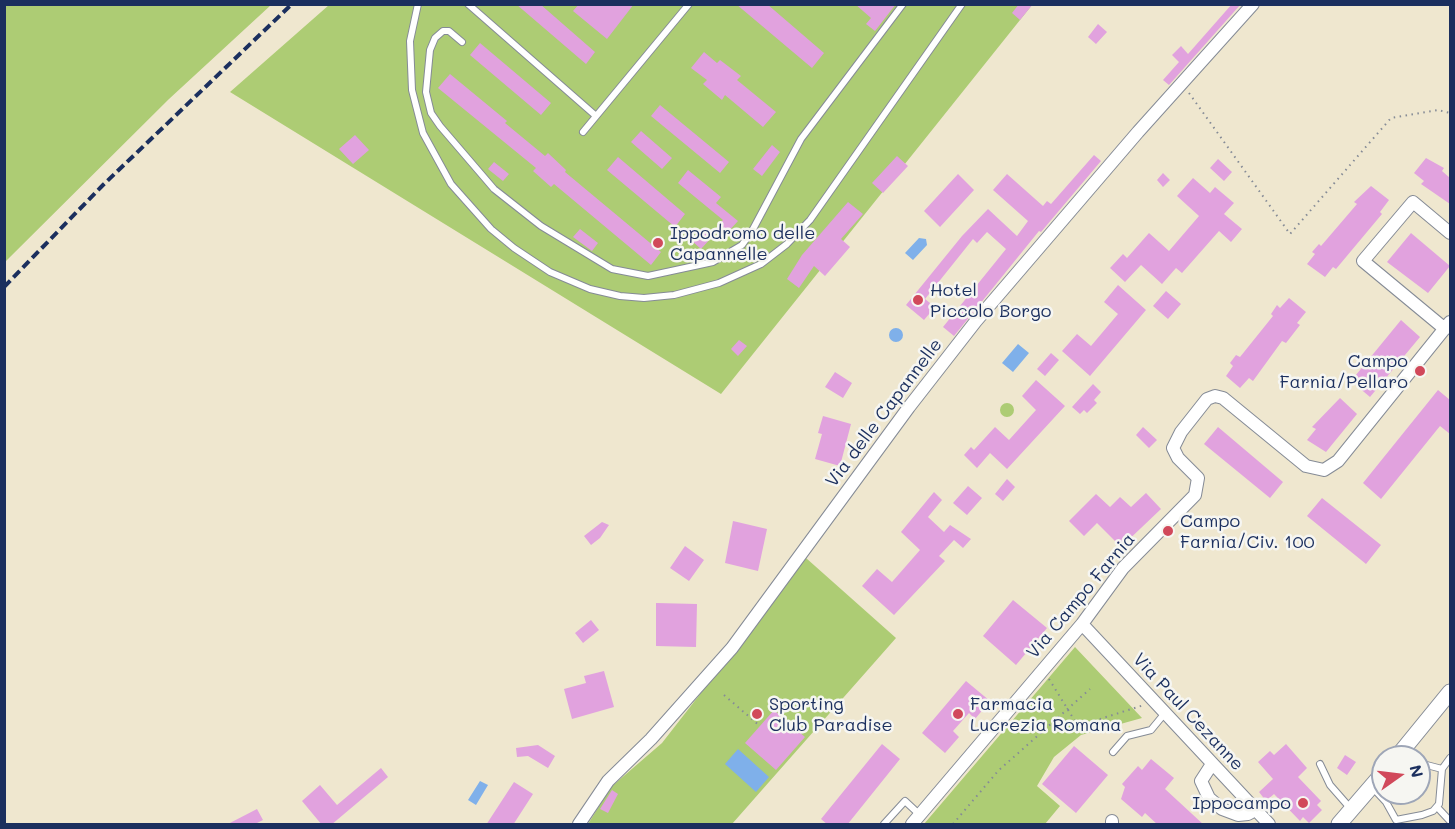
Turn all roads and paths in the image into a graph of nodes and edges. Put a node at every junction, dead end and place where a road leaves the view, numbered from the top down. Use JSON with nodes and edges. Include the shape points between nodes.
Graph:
{"nodes":[{"id":1,"x":418,"y":4,"type":"edge"},
{"id":2,"x":468,"y":4,"type":"edge"},
{"id":3,"x":689,"y":4,"type":"edge"},
{"id":4,"x":903,"y":4,"type":"edge"},
{"id":5,"x":962,"y":4,"type":"edge"},
{"id":6,"x":1253,"y":4,"type":"edge"},
{"id":7,"x":462,"y":42,"type":"dead end"},
{"id":8,"x":1182,"y":83,"type":"junction"},
{"id":9,"x":1450,"y":113,"type":"edge"},
{"id":10,"x":596,"y":116,"type":"junction"},
{"id":11,"x":583,"y":132,"type":"dead end"},
{"id":12,"x":1450,"y":233,"type":"edge"},
{"id":13,"x":1448,"y":326,"type":"edge"},
{"id":14,"x":1082,"y":624,"type":"junction"},
{"id":15,"x":1043,"y":669,"type":"junction"},
{"id":16,"x":1090,"y":689,"type":"dead end"},
{"id":17,"x":1450,"y":692,"type":"edge"},
{"id":18,"x":724,"y":695,"type":"dead end"},
{"id":19,"x":1154,"y":701,"type":"junction"},
{"id":20,"x":1068,"y":709,"type":"junction"},
{"id":21,"x":1165,"y":713,"type":"junction"},
{"id":22,"x":760,"y":726,"type":"dead end"},
{"id":23,"x":1411,"y":745,"type":"edge"},
{"id":24,"x":1113,"y":752,"type":"dead end"},
{"id":25,"x":1450,"y":758,"type":"edge"},
{"id":26,"x":1212,"y":764,"type":"junction"},
{"id":27,"x":1320,"y":764,"type":"dead end"},
{"id":28,"x":1431,"y":766,"type":"edge"},
{"id":29,"x":1442,"y":769,"type":"junction"},
{"id":30,"x":1371,"y":787,"type":"edge"},
{"id":31,"x":1388,"y":805,"type":"edge"},
{"id":32,"x":1437,"y":807,"type":"junction"},
{"id":33,"x":1255,"y":810,"type":"junction"},
{"id":34,"x":1352,"y":810,"type":"junction"},
{"id":35,"x":916,"y":820,"type":"edge"},
{"id":36,"x":1396,"y":820,"type":"junction"},
{"id":37,"x":1450,"y":821,"type":"edge"},
{"id":38,"x":579,"y":825,"type":"edge"},
{"id":39,"x":884,"y":825,"type":"edge"},
{"id":40,"x":953,"y":825,"type":"edge"},
{"id":41,"x":1269,"y":825,"type":"edge"},
{"id":42,"x":1339,"y":825,"type":"edge"},
{"id":43,"x":1388,"y":825,"type":"edge"}],
"edges":[{"from":1,"to":5,"type":"lane","via":[[410,40],[412,90],[423,133],[451,184],[491,229],[543,268],[590,289],[644,298],[680,294],[719,283],[761,264],[795,237]]},
{"from":2,"to":10,"type":"lane"},
{"from":3,"to":10,"type":"lane"},
{"from":4,"to":7,"type":"lane","via":[[801,139],[742,245],[713,262],[648,276],[612,269],[541,226],[494,189],[440,126],[426,92],[430,50],[442,31],[449,31]]},
{"from":6,"to":8,"type":"street","name":"Via delle Capannelle"},
{"from":8,"to":9,"type":"path","via":[[1290,234],[1391,118],[1438,110]]},
{"from":8,"to":38,"type":"street","name":"Via delle Capannelle","via":[[972,327],[732,648],[651,740],[608,781]]},
{"from":10,"to":11,"type":"lane"},
{"from":12,"to":13,"type":"street","via":[[1413,202],[1363,261]]},
{"from":13,"to":14,"type":"street","name":"Via Campo Farnia","via":[[1338,461],[1324,470],[1306,466],[1225,399],[1207,399],[1180,432],[1173,448],[1198,478],[1197,492],[1124,568]]},
{"from":14,"to":15,"type":"street","name":"Via Campo Farnia"},
{"from":14,"to":19,"type":"street","name":"Via Paul Cezanne"},
{"from":15,"to":20,"type":"path"},
{"from":15,"to":35,"type":"street","name":"Via Campo Farnia"},
{"from":16,"to":20,"type":"path"},
{"from":17,"to":23,"type":"street"},
{"from":18,"to":22,"type":"path"},
{"from":19,"to":20,"type":"path","via":[[1078,726]]},
{"from":19,"to":21,"type":"street","name":"Via Paul Cezanne"},
{"from":20,"to":40,"type":"path","via":[[998,771]]},
{"from":21,"to":24,"type":"lane","via":[[1151,730],[1127,736]]},
{"from":21,"to":26,"type":"street","name":"Via Paul Cezanne"},
{"from":25,"to":29,"type":"lane"},
{"from":26,"to":33,"type":"street","name":"Via Paul Cezanne"},
{"from":26,"to":33,"type":"street","via":[[1200,781],[1209,798],[1238,815]]},
{"from":27,"to":34,"type":"lane","via":[[1330,785]]},
{"from":28,"to":29,"type":"lane"},
{"from":29,"to":32,"type":"lane"},
{"from":30,"to":34,"type":"street"},
{"from":31,"to":36,"type":"lane"},
{"from":32,"to":36,"type":"lane","via":[[1429,813]]},
{"from":32,"to":37,"type":"lane"},
{"from":33,"to":41,"type":"street","name":"Via Paul Cezanne"},
{"from":34,"to":42,"type":"street"},
{"from":35,"to":39,"type":"lane","via":[[904,801]]},
{"from":36,"to":43,"type":"lane"}]}
